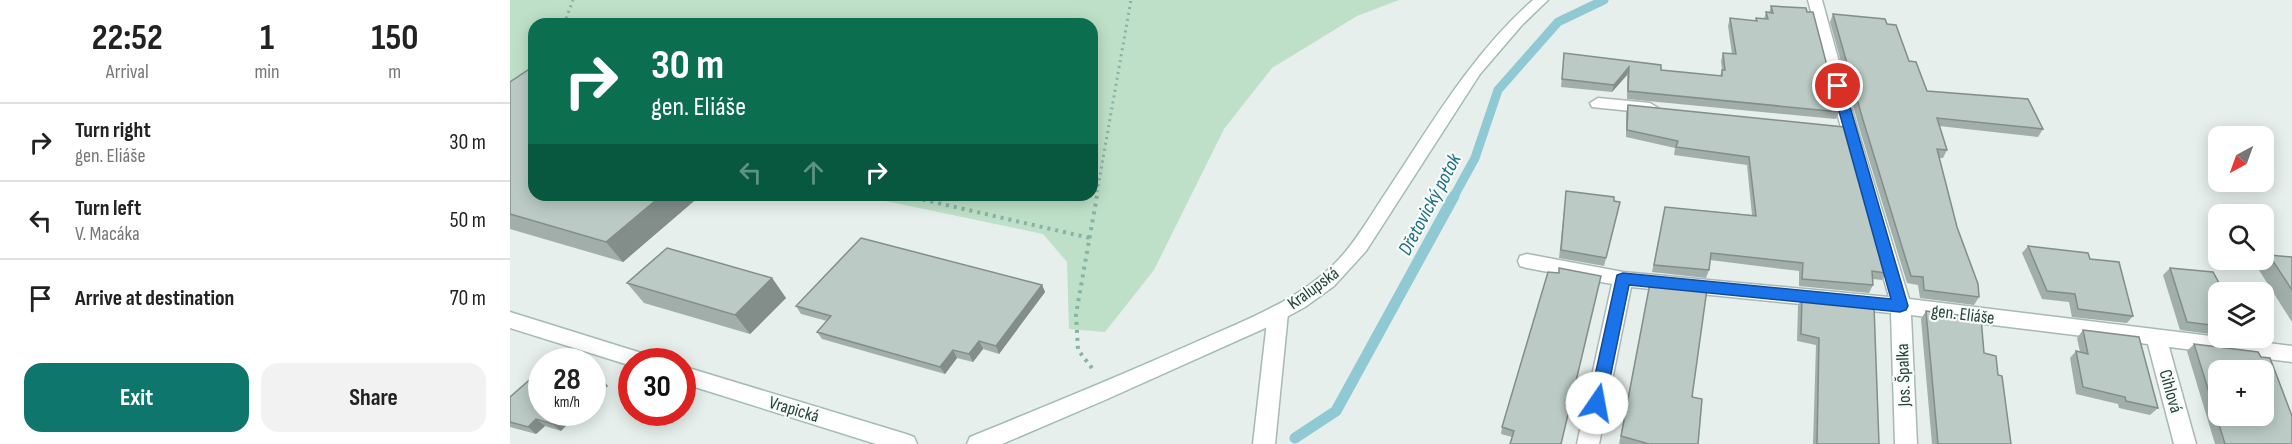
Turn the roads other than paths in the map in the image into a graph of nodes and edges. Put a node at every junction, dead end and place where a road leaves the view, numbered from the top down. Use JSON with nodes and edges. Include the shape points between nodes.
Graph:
{"nodes":[{"id":1,"x":1541,"y":0,"type":"edge"},
{"id":2,"x":1815,"y":0,"type":"edge"},
{"id":3,"x":1598,"y":103,"type":"dead end"},
{"id":4,"x":1670,"y":110,"type":"edge"},
{"id":5,"x":1527,"y":261,"type":"dead end"},
{"id":6,"x":1623,"y":279,"type":"junction"},
{"id":7,"x":1900,"y":306,"type":"junction"},
{"id":8,"x":1278,"y":313,"type":"junction"},
{"id":9,"x":510,"y":320,"type":"edge"},
{"id":10,"x":2156,"y":337,"type":"junction"},
{"id":11,"x":618,"y":354,"type":"edge"},
{"id":12,"x":2292,"y":354,"type":"edge"},
{"id":13,"x":696,"y":378,"type":"edge"},
{"id":14,"x":906,"y":444,"type":"edge"},
{"id":15,"x":978,"y":444,"type":"edge"},
{"id":16,"x":1264,"y":444,"type":"edge"},
{"id":17,"x":1588,"y":444,"type":"edge"},
{"id":18,"x":1906,"y":444,"type":"edge"},
{"id":19,"x":2186,"y":444,"type":"edge"}],
"edges":[{"from":1,"to":8,"type":"street","name":"Kralupská","via":[[1466,83],[1342,268]]},
{"from":2,"to":7,"type":"street","name":"Jos. Špalka","via":[[1843,128]]},
{"from":3,"to":4,"type":"street"},
{"from":5,"to":6,"type":"street","name":"gen. Eliáše"},
{"from":6,"to":7,"type":"street","name":"gen. Eliáše"},
{"from":6,"to":17,"type":"street"},
{"from":7,"to":10,"type":"street","name":"gen. Eliáše"},
{"from":7,"to":18,"type":"street","name":"Jos. Špalka"},
{"from":8,"to":15,"type":"street","name":"Kralupská","via":[[1108,391]]},
{"from":8,"to":16,"type":"street"},
{"from":9,"to":11,"type":"street"},
{"from":10,"to":12,"type":"street","name":"gen. Eliáše"},
{"from":10,"to":19,"type":"street","name":"Cihlová"},
{"from":13,"to":14,"type":"street","name":"Vrapická"}]}
